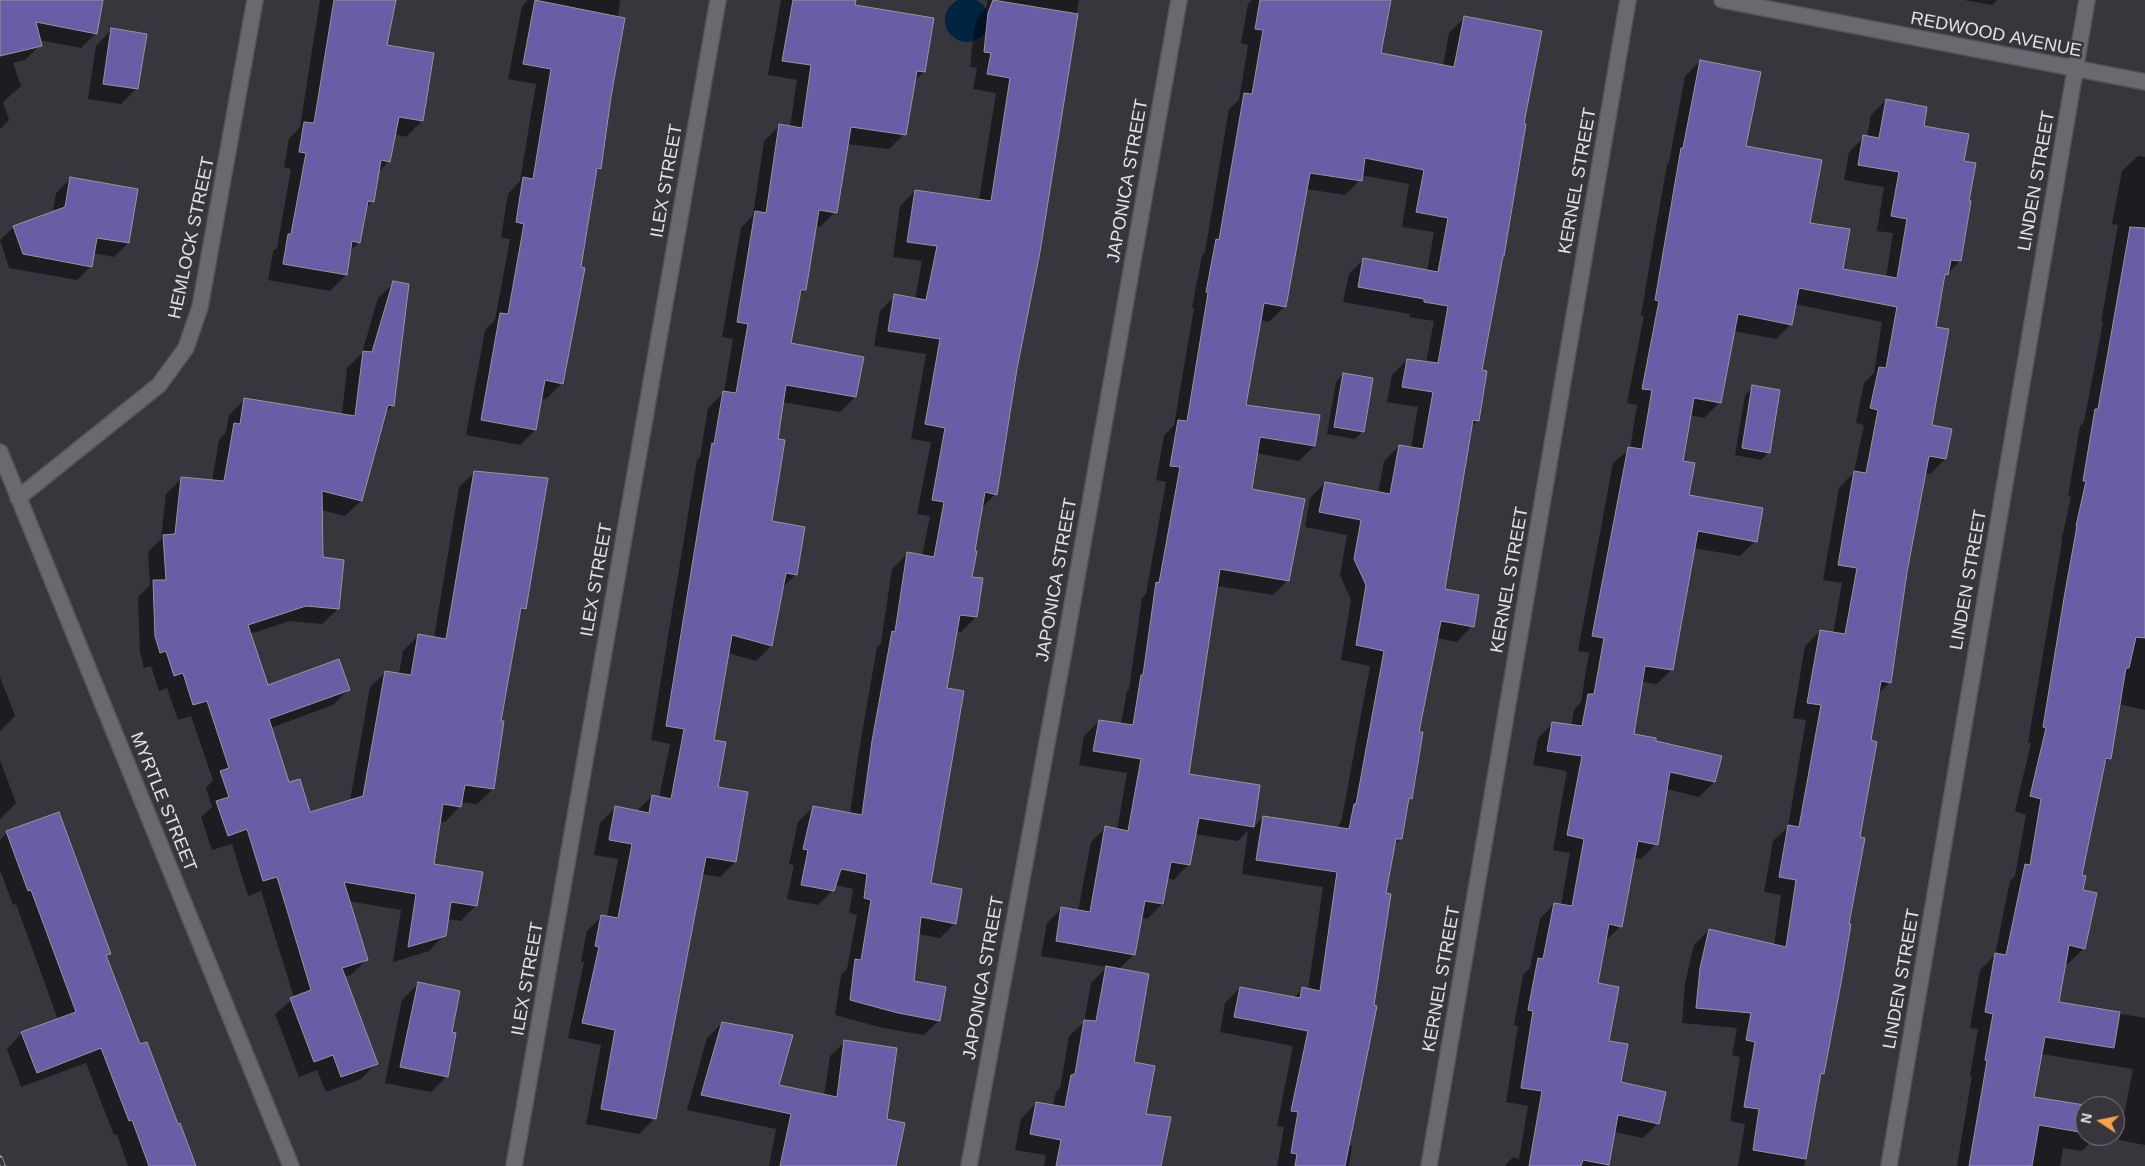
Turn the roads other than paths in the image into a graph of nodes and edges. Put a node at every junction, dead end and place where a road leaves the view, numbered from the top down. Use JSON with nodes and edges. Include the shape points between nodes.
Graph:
{"nodes":[{"id":1,"x":255,"y":0,"type":"edge"},
{"id":2,"x":718,"y":0,"type":"edge"},
{"id":3,"x":1179,"y":0,"type":"edge"},
{"id":4,"x":1628,"y":0,"type":"edge"},
{"id":5,"x":1722,"y":0,"type":"edge"},
{"id":6,"x":2087,"y":0,"type":"edge"},
{"id":7,"x":2074,"y":70,"type":"junction"},
{"id":8,"x":2145,"y":82,"type":"edge"},
{"id":9,"x":0,"y":452,"type":"edge"},
{"id":10,"x":18,"y":498,"type":"junction"},
{"id":11,"x":291,"y":1166,"type":"edge"},
{"id":12,"x":514,"y":1166,"type":"edge"},
{"id":13,"x":969,"y":1166,"type":"edge"},
{"id":14,"x":1429,"y":1166,"type":"edge"},
{"id":15,"x":1889,"y":1166,"type":"edge"}],
"edges":[{"from":1,"to":10,"type":"street","name":"HEMLOCK STREET","via":[[200,308],[186,348],[159,385]]},
{"from":2,"to":12,"type":"street","name":"ILEX STREET"},
{"from":3,"to":13,"type":"street","name":"JAPONICA STREET"},
{"from":4,"to":14,"type":"street","name":"KERNEL STREET"},
{"from":5,"to":7,"type":"street","name":"REDWOOD AVENUE"},
{"from":6,"to":7,"type":"street","name":"LINDEN STREET"},
{"from":7,"to":8,"type":"street","name":"REDWOOD AVENUE"},
{"from":7,"to":15,"type":"street","name":"LINDEN STREET"},
{"from":9,"to":10,"type":"street","name":"MYRTLE STREET"},
{"from":10,"to":11,"type":"street","name":"MYRTLE STREET"}]}
